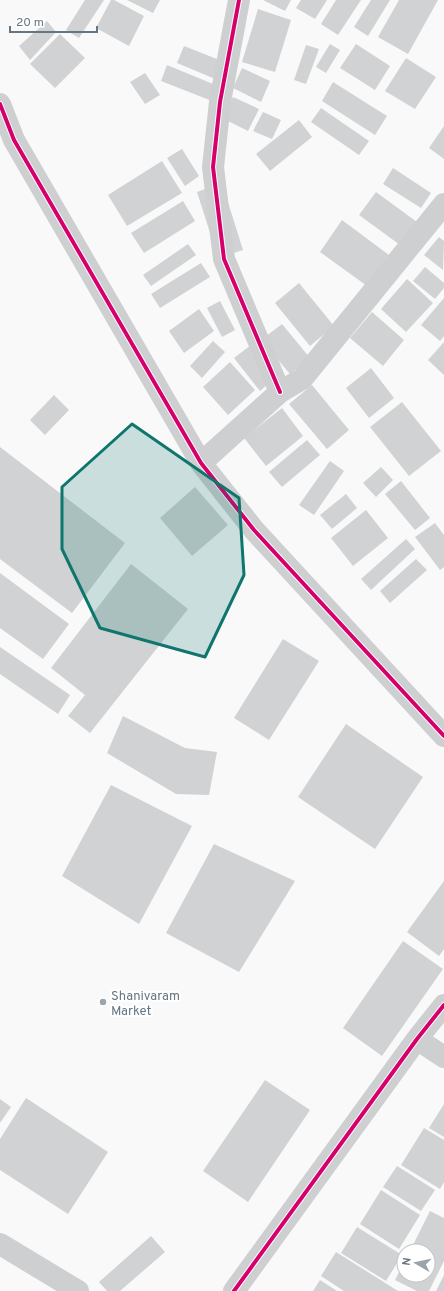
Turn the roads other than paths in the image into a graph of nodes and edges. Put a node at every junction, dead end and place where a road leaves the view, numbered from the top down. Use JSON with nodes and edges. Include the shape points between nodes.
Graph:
{"nodes":[{"id":1,"x":239,"y":0,"type":"edge"},
{"id":2,"x":0,"y":104,"type":"edge"},
{"id":3,"x":7,"y":146,"type":"edge"},
{"id":4,"x":444,"y":204,"type":"edge"},
{"id":5,"x":280,"y":392,"type":"junction"},
{"id":6,"x":201,"y":463,"type":"junction"},
{"id":7,"x":444,"y":736,"type":"edge"},
{"id":8,"x":444,"y":1005,"type":"edge"},
{"id":9,"x":417,"y":1039,"type":"junction"},
{"id":10,"x":444,"y":1057,"type":"edge"},
{"id":11,"x":0,"y":1244,"type":"edge"},
{"id":12,"x":78,"y":1291,"type":"edge"},
{"id":13,"x":234,"y":1291,"type":"edge"}],
"edges":[{"from":1,"to":5,"type":"street","via":[[220,102],[213,166],[224,259]]},
{"from":2,"to":3,"type":"street"},
{"from":3,"to":6,"type":"street"},
{"from":4,"to":5,"type":"street","via":[[302,379]]},
{"from":5,"to":6,"type":"street"},
{"from":6,"to":7,"type":"street","via":[[254,530]]},
{"from":8,"to":9,"type":"street"},
{"from":9,"to":10,"type":"street"},
{"from":9,"to":13,"type":"street"},
{"from":11,"to":12,"type":"street"}]}
